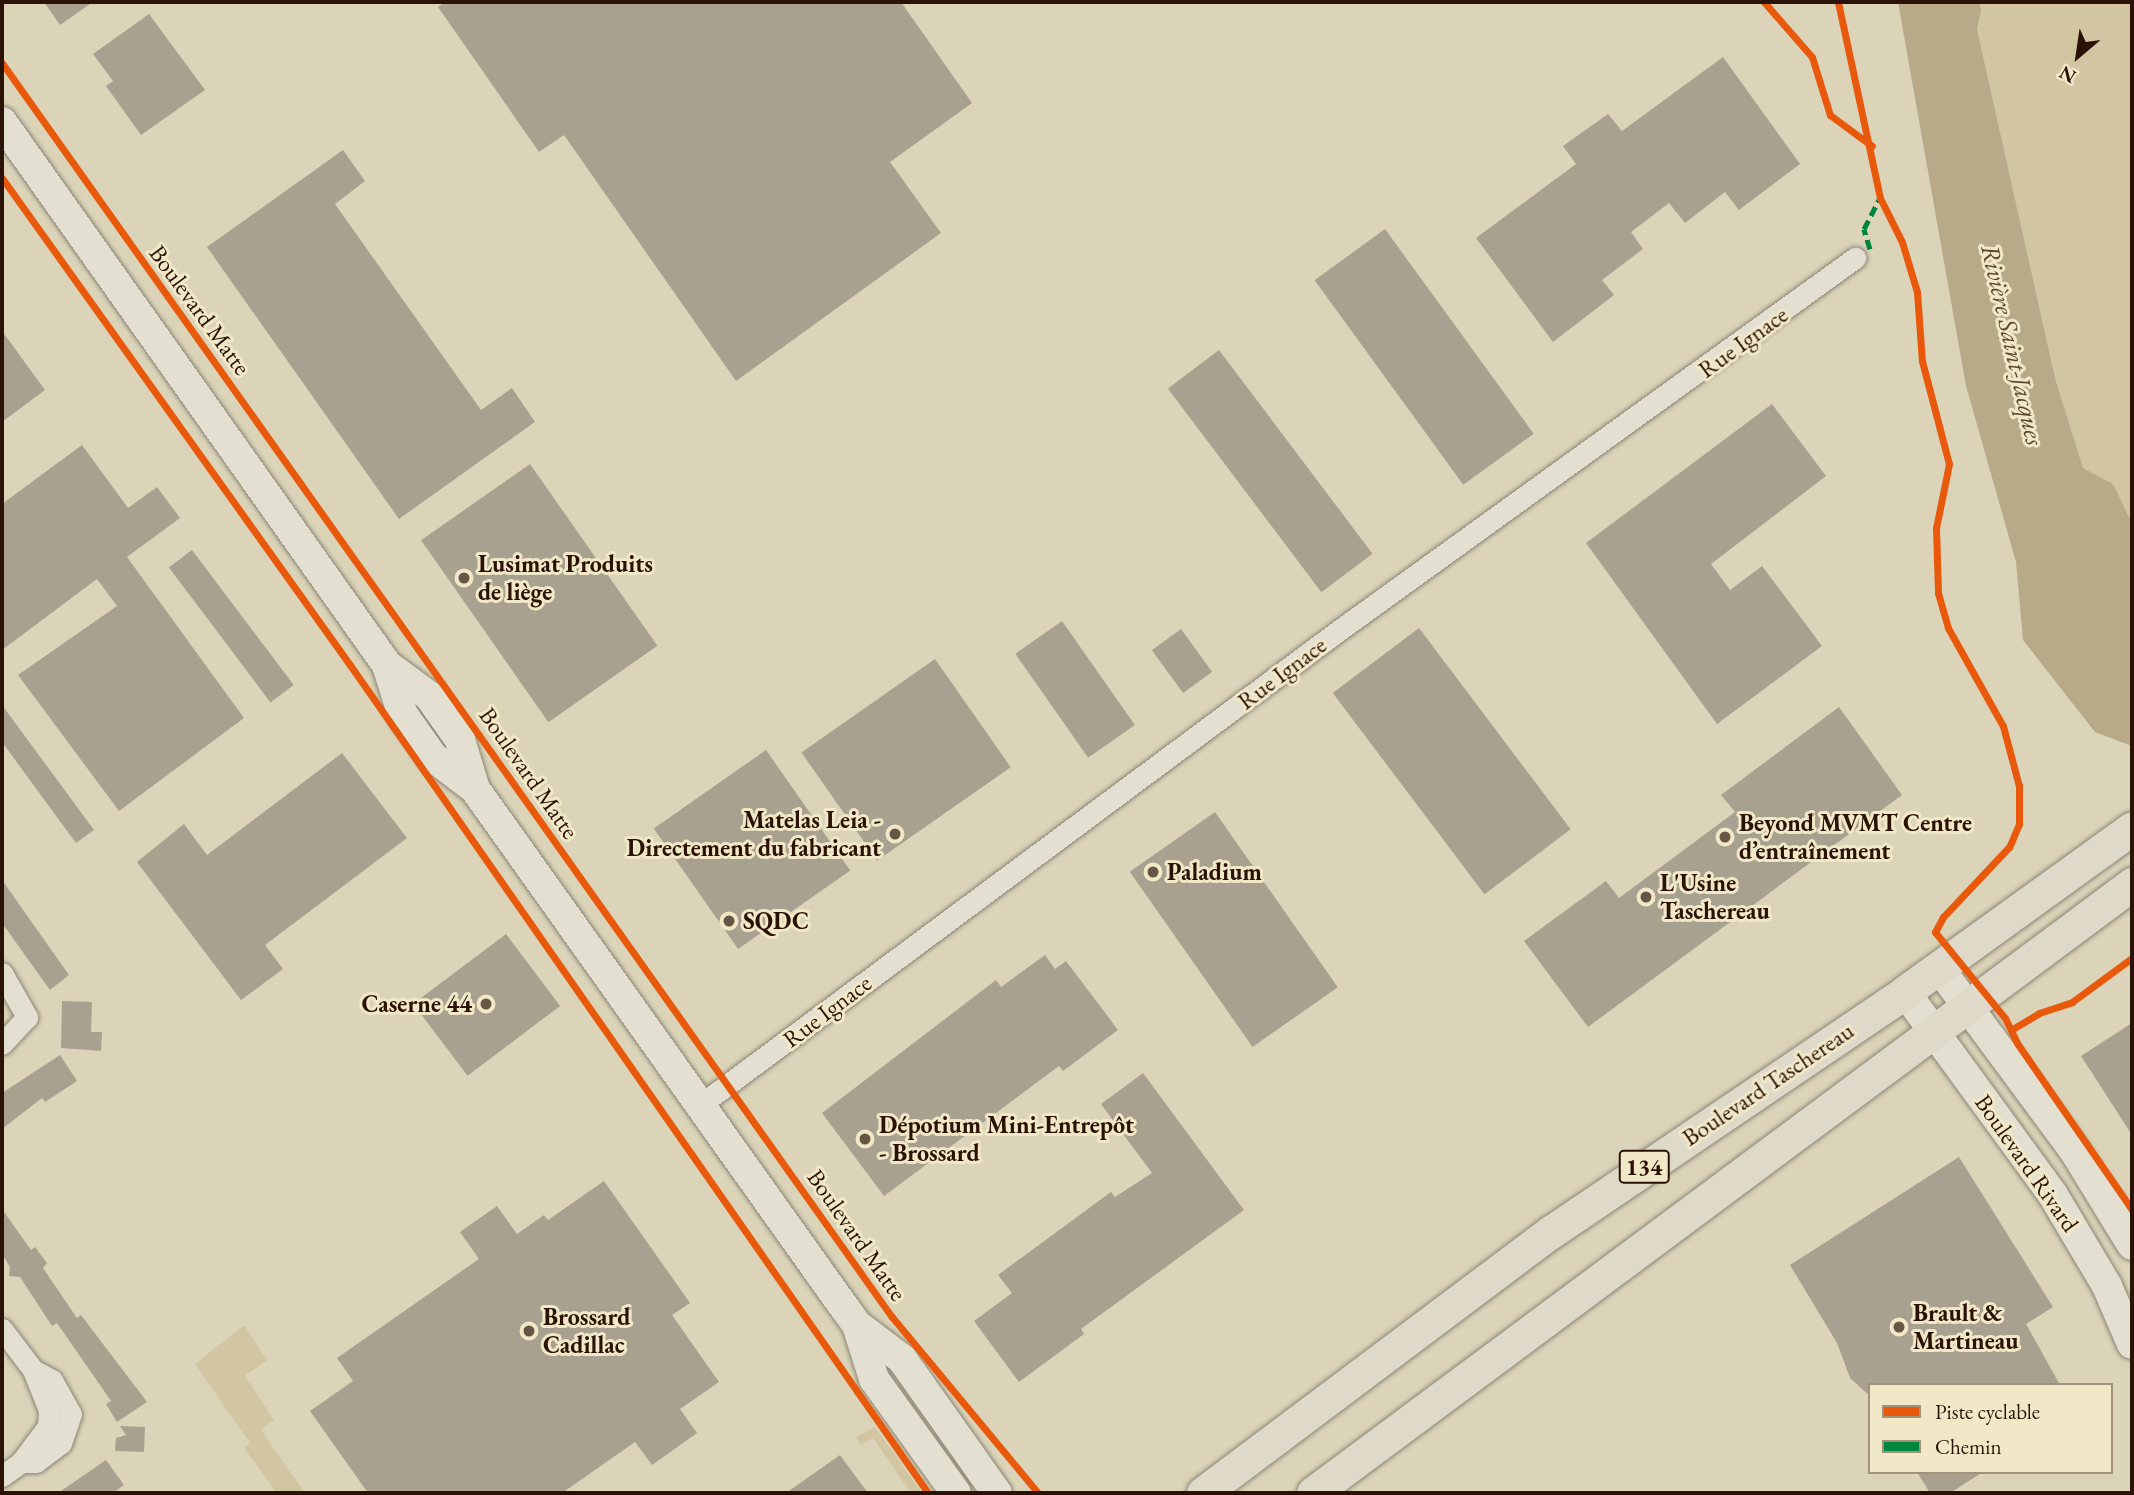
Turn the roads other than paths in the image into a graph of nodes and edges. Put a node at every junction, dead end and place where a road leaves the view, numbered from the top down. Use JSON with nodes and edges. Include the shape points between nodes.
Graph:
{"nodes":[{"id":1,"x":2,"y":121,"type":"edge"},
{"id":2,"x":1855,"y":258,"type":"dead end"},
{"id":3,"x":2132,"y":828,"type":"edge"},
{"id":4,"x":2132,"y":884,"type":"edge"},
{"id":5,"x":1939,"y":968,"type":"junction"},
{"id":6,"x":2,"y":973,"type":"edge"},
{"id":7,"x":1905,"y":992,"type":"junction"},
{"id":8,"x":1968,"y":1006,"type":"junction"},
{"id":9,"x":1933,"y":1032,"type":"junction"},
{"id":10,"x":2,"y":1044,"type":"edge"},
{"id":11,"x":700,"y":1105,"type":"junction"},
{"id":12,"x":2132,"y":1245,"type":"edge"},
{"id":13,"x":857,"y":1325,"type":"junction"},
{"id":14,"x":2,"y":1329,"type":"edge"},
{"id":15,"x":2132,"y":1344,"type":"edge"},
{"id":16,"x":2,"y":1476,"type":"edge"},
{"id":17,"x":956,"y":1493,"type":"edge"},
{"id":18,"x":997,"y":1493,"type":"edge"},
{"id":19,"x":1202,"y":1493,"type":"edge"},
{"id":20,"x":1312,"y":1493,"type":"edge"}],
"edges":[{"from":1,"to":11,"type":"main road","name":"Boulevard Matte","via":[[387,665],[402,713],[433,757],[475,789]]},
{"from":2,"to":11,"type":"street","name":"Rue Ignace","via":[[1338,631]]},
{"from":3,"to":5,"type":"main road","name":"Boulevard Taschereau","number":"134"},
{"from":4,"to":8,"type":"main road","number":"134"},
{"from":5,"to":7,"type":"main road","name":"Boulevard Taschereau","number":"134"},
{"from":5,"to":8,"type":"main road","name":"Boulevard Rivard"},
{"from":6,"to":10,"type":"street","via":[[27,1017]]},
{"from":7,"to":9,"type":"main road","name":"Boulevard Rivard"},
{"from":7,"to":19,"type":"main road","name":"Boulevard Taschereau","number":"134","via":[[1562,1224]]},
{"from":8,"to":9,"type":"main road","number":"134"},
{"from":8,"to":12,"type":"main road","name":"Boulevard Rivard","via":[[2075,1152]]},
{"from":9,"to":15,"type":"main road","name":"Boulevard Rivard","via":[[2070,1222],[2107,1286]]},
{"from":9,"to":20,"type":"main road","number":"134"},
{"from":11,"to":13,"type":"main road","name":"Boulevard Matte"},
{"from":13,"to":17,"type":"main road","name":"Boulevard Matte","via":[[874,1379]]},
{"from":13,"to":18,"type":"main road","name":"Boulevard Matte","via":[[902,1359]]},
{"from":14,"to":16,"type":"street","via":[[33,1370],[52,1380],[67,1402],[71,1420],[57,1447],[36,1462],[21,1462]]}]}
